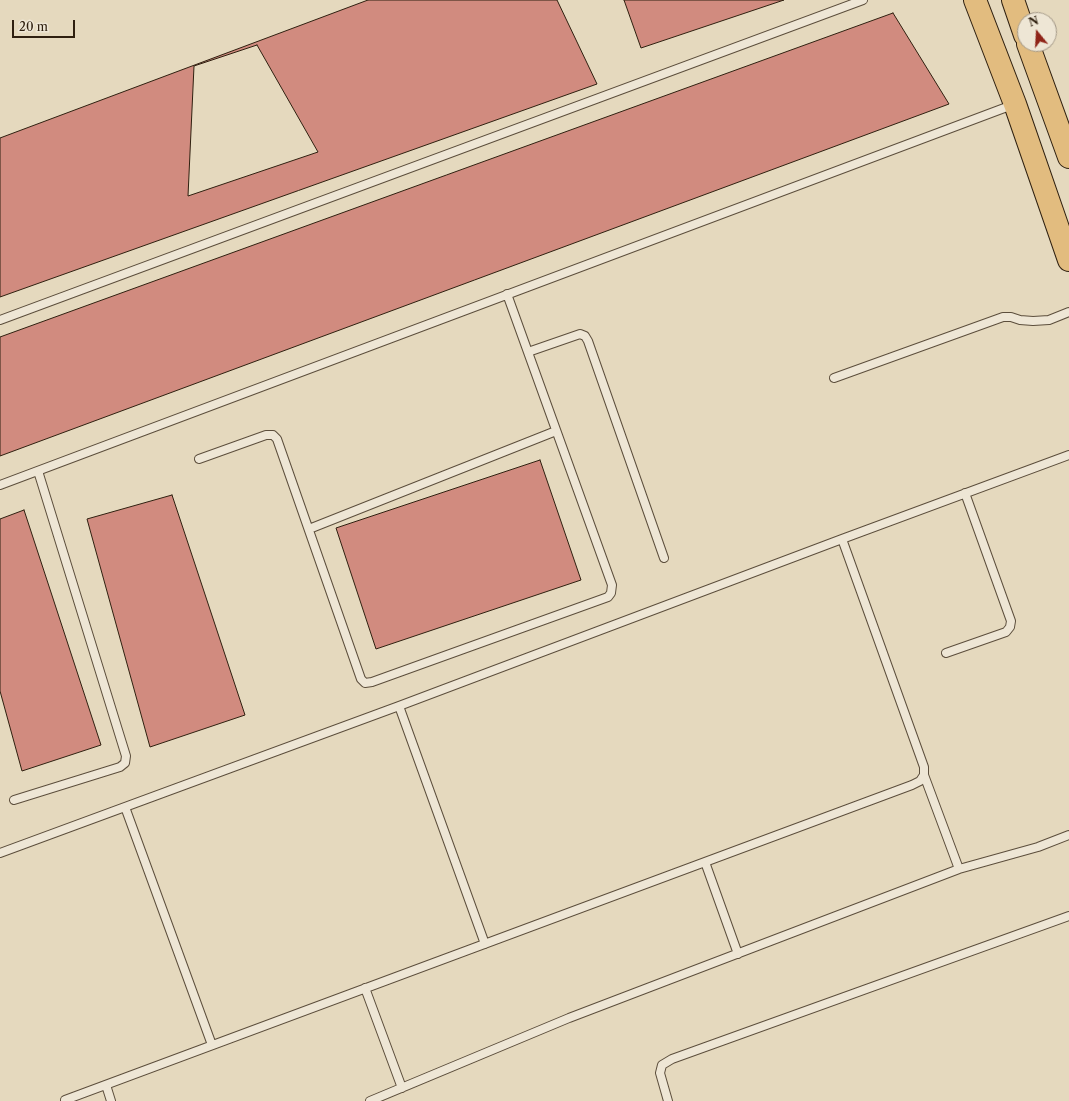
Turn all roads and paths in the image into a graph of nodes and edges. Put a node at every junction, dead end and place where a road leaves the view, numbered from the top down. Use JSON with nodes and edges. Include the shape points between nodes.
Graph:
{"nodes":[{"id":1,"x":863,"y":0,"type":"edge"},
{"id":2,"x":975,"y":0,"type":"edge"},
{"id":3,"x":1013,"y":0,"type":"edge"},
{"id":4,"x":1017,"y":12,"type":"edge"},
{"id":5,"x":1031,"y":52,"type":"edge"},
{"id":6,"x":1016,"y":104,"type":"junction"},
{"id":7,"x":1069,"y":157,"type":"edge"},
{"id":8,"x":1069,"y":260,"type":"edge"},
{"id":9,"x":507,"y":294,"type":"junction"},
{"id":10,"x":1069,"y":312,"type":"edge"},
{"id":11,"x":0,"y":320,"type":"edge"},
{"id":12,"x":528,"y":352,"type":"junction"},
{"id":13,"x":834,"y":378,"type":"dead end"},
{"id":14,"x":556,"y":431,"type":"junction"},
{"id":15,"x":1069,"y":455,"type":"edge"},
{"id":16,"x":199,"y":459,"type":"dead end"},
{"id":17,"x":38,"y":471,"type":"junction"},
{"id":18,"x":0,"y":485,"type":"edge"},
{"id":19,"x":965,"y":493,"type":"junction"},
{"id":20,"x":309,"y":529,"type":"junction"},
{"id":21,"x":842,"y":539,"type":"junction"},
{"id":22,"x":664,"y":558,"type":"dead end"},
{"id":23,"x":946,"y":653,"type":"dead end"},
{"id":24,"x":398,"y":706,"type":"junction"},
{"id":25,"x":924,"y":775,"type":"junction"},
{"id":26,"x":14,"y":800,"type":"dead end"},
{"id":27,"x":125,"y":807,"type":"junction"},
{"id":28,"x":1069,"y":835,"type":"edge"},
{"id":29,"x":0,"y":853,"type":"edge"},
{"id":30,"x":705,"y":862,"type":"junction"},
{"id":31,"x":959,"y":869,"type":"junction"},
{"id":32,"x":1069,"y":916,"type":"edge"},
{"id":33,"x":485,"y":944,"type":"junction"},
{"id":34,"x":738,"y":954,"type":"junction"},
{"id":35,"x":365,"y":988,"type":"junction"},
{"id":36,"x":212,"y":1045,"type":"junction"},
{"id":37,"x":106,"y":1085,"type":"junction"},
{"id":38,"x":402,"y":1088,"type":"junction"},
{"id":39,"x":65,"y":1100,"type":"dead end"},
{"id":40,"x":111,"y":1101,"type":"edge"},
{"id":41,"x":370,"y":1101,"type":"edge"},
{"id":42,"x":668,"y":1101,"type":"edge"}],
"edges":[{"from":1,"to":11,"type":"lane"},
{"from":2,"to":6,"type":"highway"},
{"from":3,"to":4,"type":"highway"},
{"from":5,"to":7,"type":"highway"},
{"from":6,"to":8,"type":"highway"},
{"from":6,"to":9,"type":"lane"},
{"from":9,"to":12,"type":"lane"},
{"from":9,"to":17,"type":"lane"},
{"from":10,"to":13,"type":"lane","via":[[1049,320],[1033,321],[1003,317]]},
{"from":12,"to":14,"type":"lane"},
{"from":12,"to":22,"type":"lane","via":[[580,334],[585,336]]},
{"from":14,"to":20,"type":"lane"},
{"from":14,"to":20,"type":"lane","via":[[612,585],[608,597],[365,683]]},
{"from":15,"to":19,"type":"lane"},
{"from":16,"to":20,"type":"lane","via":[[266,435],[273,435],[277,439]]},
{"from":17,"to":18,"type":"lane"},
{"from":17,"to":26,"type":"lane","via":[[126,756],[125,763],[120,767]]},
{"from":19,"to":21,"type":"lane"},
{"from":19,"to":23,"type":"lane","via":[[1011,621],[1006,632]]},
{"from":21,"to":24,"type":"lane"},
{"from":21,"to":25,"type":"lane","via":[[924,767]]},
{"from":24,"to":27,"type":"lane"},
{"from":24,"to":33,"type":"lane"},
{"from":25,"to":30,"type":"lane","via":[[912,785]]},
{"from":25,"to":31,"type":"lane"},
{"from":27,"to":29,"type":"lane"},
{"from":27,"to":36,"type":"lane"},
{"from":28,"to":31,"type":"lane","via":[[1038,847]]},
{"from":30,"to":33,"type":"lane"},
{"from":30,"to":34,"type":"lane"},
{"from":31,"to":34,"type":"lane"},
{"from":32,"to":42,"type":"lane","via":[[672,1059],[662,1065],[660,1073]]},
{"from":33,"to":35,"type":"lane"},
{"from":34,"to":38,"type":"lane","via":[[569,1018]]},
{"from":35,"to":36,"type":"lane"},
{"from":35,"to":38,"type":"lane"},
{"from":36,"to":37,"type":"lane"},
{"from":37,"to":39,"type":"lane"},
{"from":37,"to":40,"type":"lane"},
{"from":38,"to":41,"type":"lane"}]}
